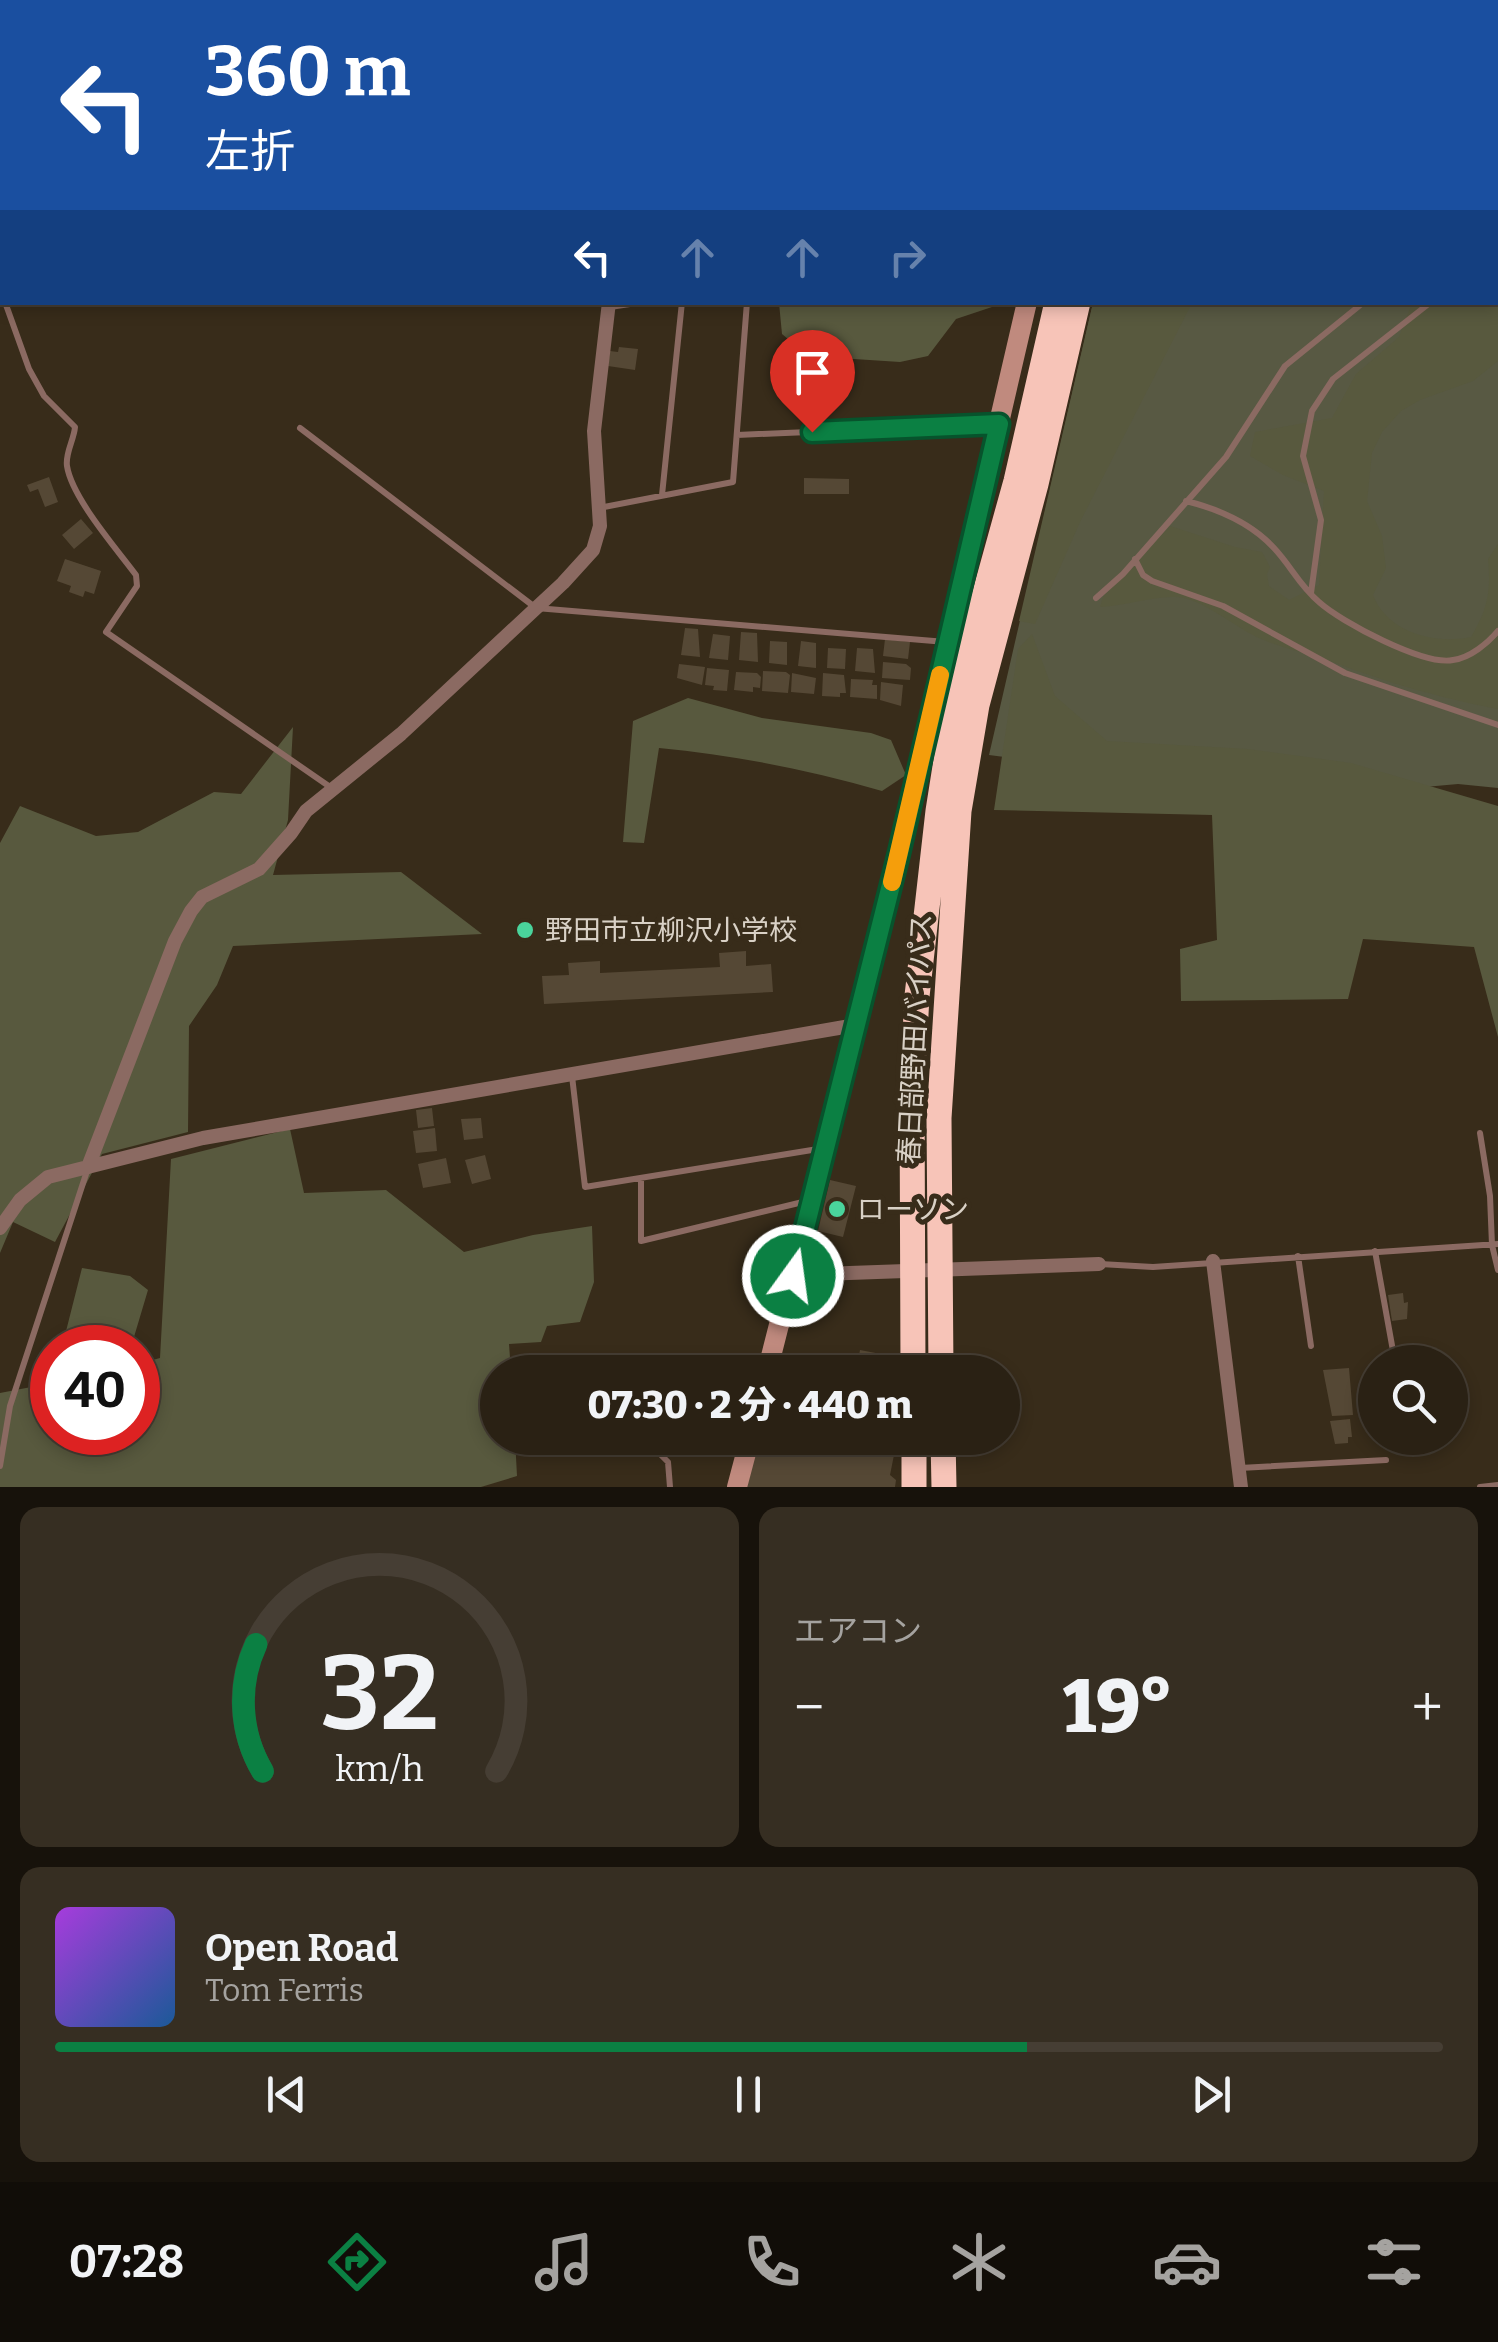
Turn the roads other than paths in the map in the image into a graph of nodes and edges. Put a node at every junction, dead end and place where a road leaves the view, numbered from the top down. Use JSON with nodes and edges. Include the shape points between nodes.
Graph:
{"nodes":[{"id":1,"x":5,"y":305,"type":"edge"},
{"id":2,"x":609,"y":305,"type":"edge"},
{"id":3,"x":682,"y":305,"type":"edge"},
{"id":4,"x":747,"y":305,"type":"edge"},
{"id":5,"x":1026,"y":305,"type":"edge"},
{"id":6,"x":1057,"y":305,"type":"edge"},
{"id":7,"x":1077,"y":305,"type":"edge"},
{"id":8,"x":1360,"y":305,"type":"edge"},
{"id":9,"x":1428,"y":305,"type":"edge"},
{"id":10,"x":999,"y":424,"type":"junction"},
{"id":11,"x":300,"y":428,"type":"dead end"},
{"id":12,"x":737,"y":435,"type":"junction"},
{"id":13,"x":662,"y":496,"type":"junction"},
{"id":14,"x":1185,"y":501,"type":"junction"},
{"id":15,"x":598,"y":508,"type":"junction"},
{"id":16,"x":1135,"y":559,"type":"junction"},
{"id":17,"x":1311,"y":594,"type":"junction"},
{"id":18,"x":1096,"y":598,"type":"dead end"},
{"id":19,"x":536,"y":608,"type":"junction"},
{"id":20,"x":1498,"y":631,"type":"edge"},
{"id":21,"x":947,"y":642,"type":"junction"},
{"id":22,"x":1498,"y":725,"type":"edge"},
{"id":23,"x":334,"y":789,"type":"junction"},
{"id":24,"x":856,"y":1024,"type":"junction"},
{"id":25,"x":572,"y":1075,"type":"junction"},
{"id":26,"x":1480,"y":1133,"type":"dead end"},
{"id":27,"x":825,"y":1148,"type":"junction"},
{"id":28,"x":88,"y":1167,"type":"junction"},
{"id":29,"x":641,"y":1178,"type":"junction"},
{"id":30,"x":812,"y":1200,"type":"junction"},
{"id":31,"x":0,"y":1228,"type":"edge"},
{"id":32,"x":1495,"y":1244,"type":"edge"},
{"id":33,"x":1375,"y":1251,"type":"junction"},
{"id":34,"x":1298,"y":1256,"type":"junction"},
{"id":35,"x":1213,"y":1261,"type":"junction"},
{"id":36,"x":1099,"y":1264,"type":"joint"},
{"id":37,"x":925,"y":1269,"type":"junction"},
{"id":38,"x":1498,"y":1270,"type":"edge"},
{"id":39,"x":793,"y":1276,"type":"junction"},
{"id":40,"x":1392,"y":1345,"type":"edge"},
{"id":41,"x":1311,"y":1346,"type":"dead end"},
{"id":42,"x":772,"y":1355,"type":"edge"},
{"id":43,"x":916,"y":1355,"type":"edge"},
{"id":44,"x":938,"y":1355,"type":"edge"},
{"id":45,"x":662,"y":1455,"type":"edge"},
{"id":46,"x":745,"y":1455,"type":"edge"},
{"id":47,"x":914,"y":1455,"type":"edge"},
{"id":48,"x":943,"y":1455,"type":"edge"},
{"id":49,"x":1386,"y":1460,"type":"dead end"},
{"id":50,"x":0,"y":1466,"type":"edge"},
{"id":51,"x":1238,"y":1468,"type":"junction"},
{"id":52,"x":1498,"y":1485,"type":"edge"},
{"id":53,"x":670,"y":1487,"type":"edge"},
{"id":54,"x":736,"y":1487,"type":"edge"},
{"id":55,"x":914,"y":1487,"type":"edge"},
{"id":56,"x":944,"y":1487,"type":"edge"},
{"id":57,"x":1241,"y":1487,"type":"edge"},
{"id":58,"x":1480,"y":1487,"type":"edge"}],
"edges":[{"from":1,"to":23,"type":"lane","via":[[28,369],[75,427],[66,459],[70,478],[136,575],[137,586],[106,632]]},
{"from":2,"to":15,"type":"street","via":[[594,431]]},
{"from":3,"to":13,"type":"lane"},
{"from":4,"to":12,"type":"lane"},
{"from":5,"to":10,"type":"street"},
{"from":6,"to":37,"type":"highway","name":"春日部野田バイパス","via":[[967,662],[938,811],[912,1088]]},
{"from":7,"to":37,"type":"highway","name":"春日部野田バイパス","via":[[977,704],[959,811]]},
{"from":8,"to":14,"type":"lane","via":[[1285,366],[1226,458]]},
{"from":9,"to":17,"type":"lane","via":[[1333,379],[1312,410],[1303,456],[1321,520]]},
{"from":10,"to":12,"type":"lane"},
{"from":10,"to":21,"type":"street"},
{"from":11,"to":19,"type":"lane"},
{"from":12,"to":13,"type":"lane","via":[[733,482]]},
{"from":13,"to":15,"type":"lane"},
{"from":14,"to":16,"type":"lane"},
{"from":14,"to":17,"type":"lane","via":[[1216,509],[1252,531]]},
{"from":15,"to":19,"type":"street","via":[[592,550]]},
{"from":16,"to":18,"type":"lane"},
{"from":16,"to":22,"type":"lane","via":[[1152,582],[1223,606],[1345,673]]},
{"from":17,"to":20,"type":"lane","via":[[1370,635],[1416,654],[1452,661]]},
{"from":19,"to":21,"type":"lane"},
{"from":19,"to":23,"type":"street"},
{"from":21,"to":24,"type":"street"},
{"from":23,"to":28,"type":"street","via":[[306,811],[259,869],[190,911]]},
{"from":24,"to":25,"type":"street"},
{"from":24,"to":27,"type":"street"},
{"from":25,"to":28,"type":"street","via":[[203,1138]]},
{"from":25,"to":29,"type":"lane","via":[[585,1187]]},
{"from":26,"to":32,"type":"lane"},
{"from":27,"to":29,"type":"lane"},
{"from":27,"to":30,"type":"street"},
{"from":28,"to":31,"type":"street","via":[[48,1177]]},
{"from":28,"to":50,"type":"lane","via":[[10,1406]]},
{"from":29,"to":30,"type":"lane","via":[[642,1241]]},
{"from":30,"to":39,"type":"street"},
{"from":32,"to":33,"type":"lane"},
{"from":32,"to":38,"type":"lane"},
{"from":33,"to":34,"type":"lane"},
{"from":33,"to":40,"type":"lane"},
{"from":34,"to":35,"type":"lane"},
{"from":34,"to":41,"type":"lane"},
{"from":35,"to":36,"type":"lane"},
{"from":35,"to":51,"type":"street"},
{"from":36,"to":37,"type":"street"},
{"from":37,"to":39,"type":"street"},
{"from":37,"to":43,"type":"highway","name":"春日部野田バイパス"},
{"from":37,"to":44,"type":"highway","name":"春日部野田バイパス"},
{"from":39,"to":42,"type":"street"},
{"from":45,"to":53,"type":"lane"},
{"from":46,"to":54,"type":"street"},
{"from":47,"to":55,"type":"highway"},
{"from":48,"to":56,"type":"highway"},
{"from":49,"to":51,"type":"lane"},
{"from":51,"to":57,"type":"street"},
{"from":52,"to":58,"type":"lane"}]}
